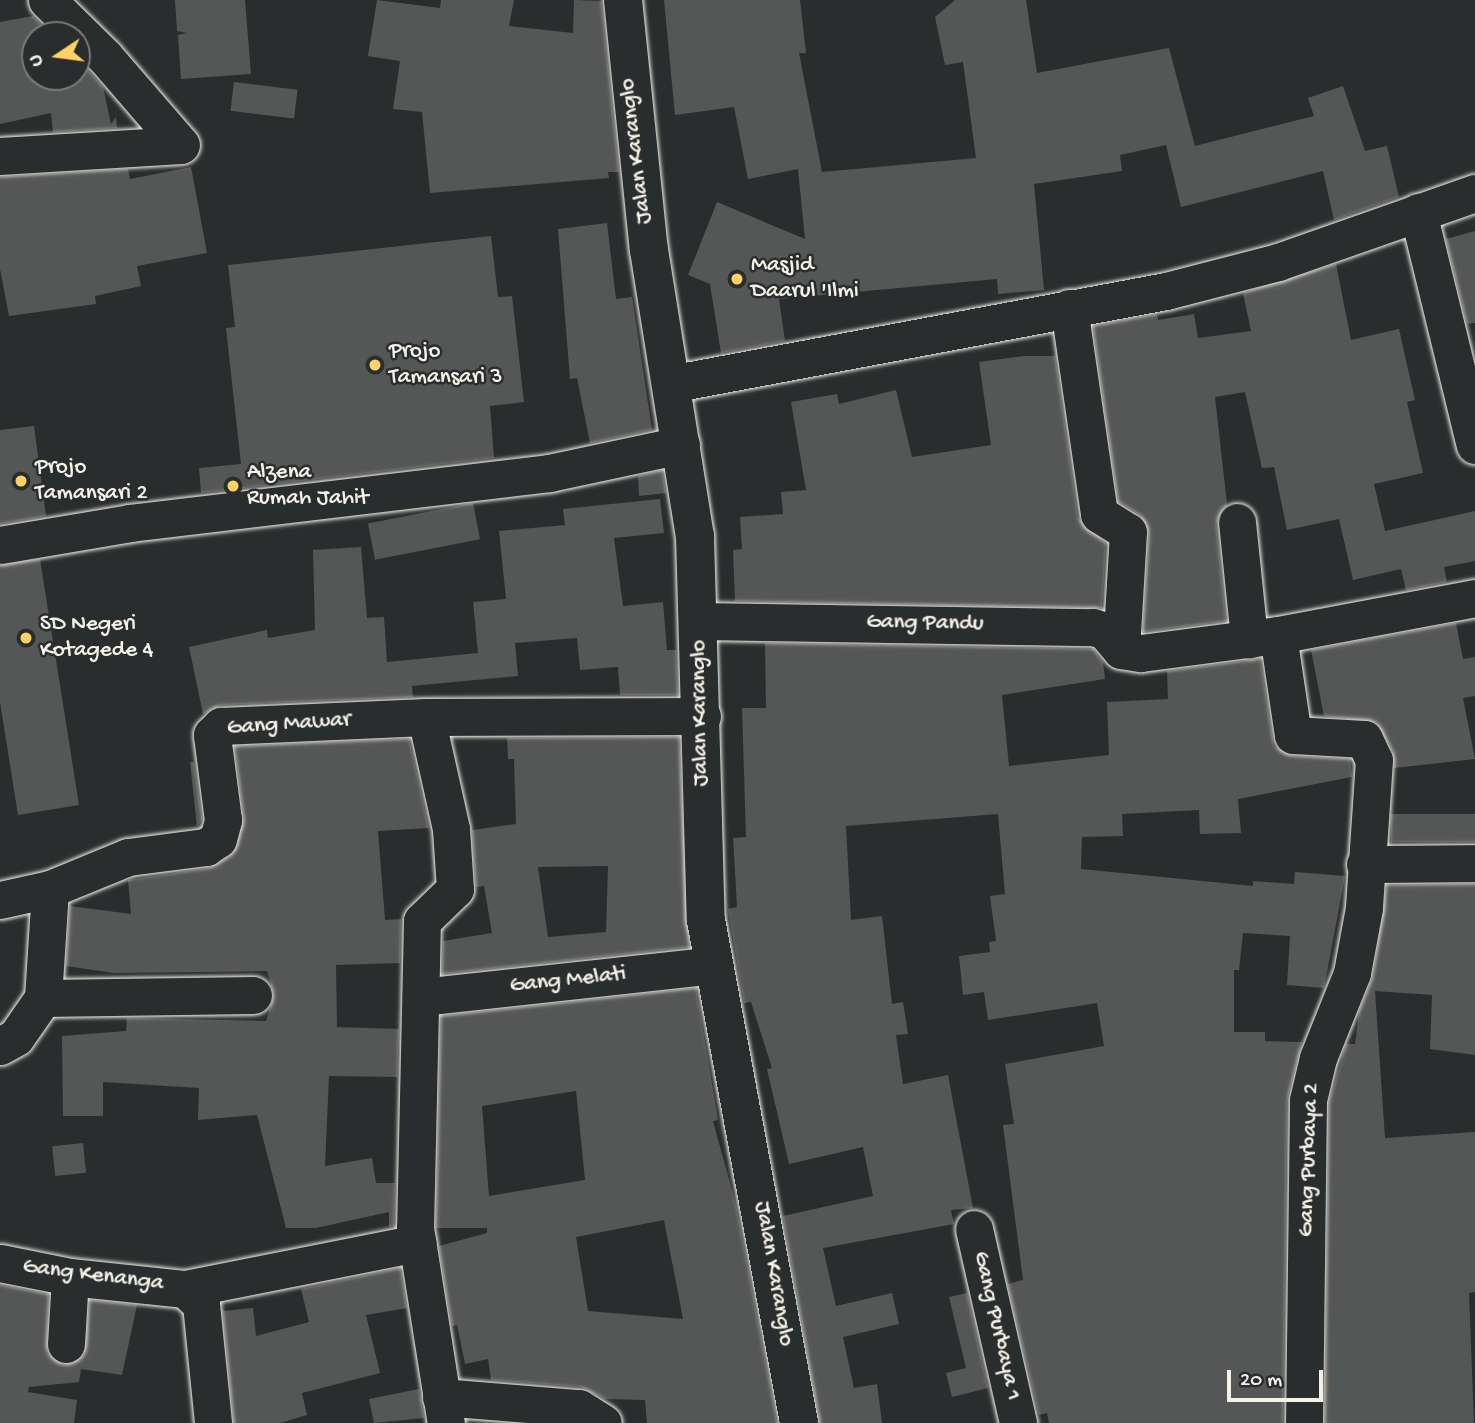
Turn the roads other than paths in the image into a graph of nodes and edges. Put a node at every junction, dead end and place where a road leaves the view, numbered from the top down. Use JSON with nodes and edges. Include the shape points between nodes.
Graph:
{"nodes":[{"id":1,"x":47,"y":0,"type":"edge"},
{"id":2,"x":624,"y":0,"type":"edge"},
{"id":3,"x":0,"y":156,"type":"edge"},
{"id":4,"x":1475,"y":193,"type":"edge"},
{"id":5,"x":1418,"y":212,"type":"junction"},
{"id":6,"x":1069,"y":308,"type":"junction"},
{"id":7,"x":1466,"y":364,"type":"edge"},
{"id":8,"x":670,"y":384,"type":"junction"},
{"id":9,"x":681,"y":444,"type":"junction"},
{"id":10,"x":1475,"y":445,"type":"edge"},
{"id":11,"x":1237,"y":522,"type":"dead end"},
{"id":12,"x":0,"y":545,"type":"edge"},
{"id":13,"x":1475,"y":598,"type":"edge"},
{"id":14,"x":699,"y":621,"type":"junction"},
{"id":15,"x":1264,"y":637,"type":"junction"},
{"id":16,"x":1131,"y":651,"type":"junction"},
{"id":17,"x":702,"y":716,"type":"junction"},
{"id":18,"x":426,"y":717,"type":"junction"},
{"id":19,"x":1475,"y":863,"type":"edge"},
{"id":20,"x":1365,"y":864,"type":"junction"},
{"id":21,"x":50,"y":889,"type":"junction"},
{"id":22,"x":0,"y":900,"type":"edge"},
{"id":23,"x":714,"y":965,"type":"junction"},
{"id":24,"x":253,"y":995,"type":"dead end"},
{"id":25,"x":421,"y":997,"type":"junction"},
{"id":26,"x":43,"y":998,"type":"junction"},
{"id":27,"x":0,"y":1046,"type":"edge"},
{"id":28,"x":974,"y":1229,"type":"dead end"},
{"id":29,"x":417,"y":1243,"type":"junction"},
{"id":30,"x":0,"y":1263,"type":"edge"},
{"id":31,"x":70,"y":1277,"type":"junction"},
{"id":32,"x":185,"y":1289,"type":"junction"},
{"id":33,"x":66,"y":1344,"type":"dead end"},
{"id":34,"x":443,"y":1410,"type":"edge"},
{"id":35,"x":213,"y":1423,"type":"edge"},
{"id":36,"x":603,"y":1423,"type":"edge"},
{"id":37,"x":799,"y":1423,"type":"edge"},
{"id":38,"x":1018,"y":1423,"type":"edge"},
{"id":39,"x":1304,"y":1423,"type":"edge"}],
"edges":[{"from":1,"to":3,"type":"street","via":[[105,57],[181,145]]},
{"from":2,"to":8,"type":"street","name":"Jalan Karanglo","via":[[630,99]]},
{"from":4,"to":5,"type":"street"},
{"from":5,"to":6,"type":"street","via":[[1266,265]]},
{"from":5,"to":7,"type":"street"},
{"from":6,"to":8,"type":"street"},
{"from":6,"to":16,"type":"street","via":[[1099,514],[1128,532]]},
{"from":7,"to":10,"type":"street"},
{"from":8,"to":9,"type":"street","name":"Jalan Karanglo"},
{"from":9,"to":12,"type":"street","via":[[549,473],[130,523]]},
{"from":9,"to":14,"type":"street","name":"Jalan Karanglo","via":[[695,536]]},
{"from":11,"to":15,"type":"street"},
{"from":13,"to":15,"type":"street"},
{"from":14,"to":16,"type":"street","name":"Gang Pandu","via":[[1093,627]]},
{"from":14,"to":17,"type":"street","name":"Jalan Karanglo"},
{"from":15,"to":16,"type":"street"},
{"from":15,"to":20,"type":"street","name":"Gang Purbaya 2","via":[[1293,735],[1364,739],[1372,749]]},
{"from":17,"to":18,"type":"street","name":"Gang Mawar"},
{"from":17,"to":23,"type":"street","name":"Jalan Karanglo","via":[[706,920]]},
{"from":18,"to":21,"type":"street","name":"Gang Mawar","via":[[220,726],[212,735],[223,820],[218,839],[206,846],[128,857]]},
{"from":18,"to":25,"type":"street","via":[[452,829],[455,889],[422,921]]},
{"from":19,"to":20,"type":"street"},
{"from":20,"to":39,"type":"street","name":"Gang Purbaya 2","via":[[1352,973],[1318,1058],[1308,1100]]},
{"from":21,"to":22,"type":"street","name":"Gang Mawar"},
{"from":21,"to":26,"type":"street"},
{"from":23,"to":25,"type":"street","name":"Gang Melati"},
{"from":23,"to":37,"type":"street","name":"Jalan Karanglo"},
{"from":24,"to":26,"type":"street"},
{"from":25,"to":29,"type":"street"},
{"from":26,"to":27,"type":"street","via":[[16,1037]]},
{"from":28,"to":38,"type":"street","name":"Gang Purbaya 1"},
{"from":29,"to":32,"type":"street","name":"Gang Kenanga"},
{"from":29,"to":34,"type":"street"},
{"from":30,"to":31,"type":"street","name":"Gang Kenanga"},
{"from":31,"to":32,"type":"street","name":"Gang Kenanga"},
{"from":31,"to":33,"type":"street"},
{"from":32,"to":35,"type":"street","via":[[201,1304]]},
{"from":34,"to":36,"type":"street","via":[[579,1408]]}]}
